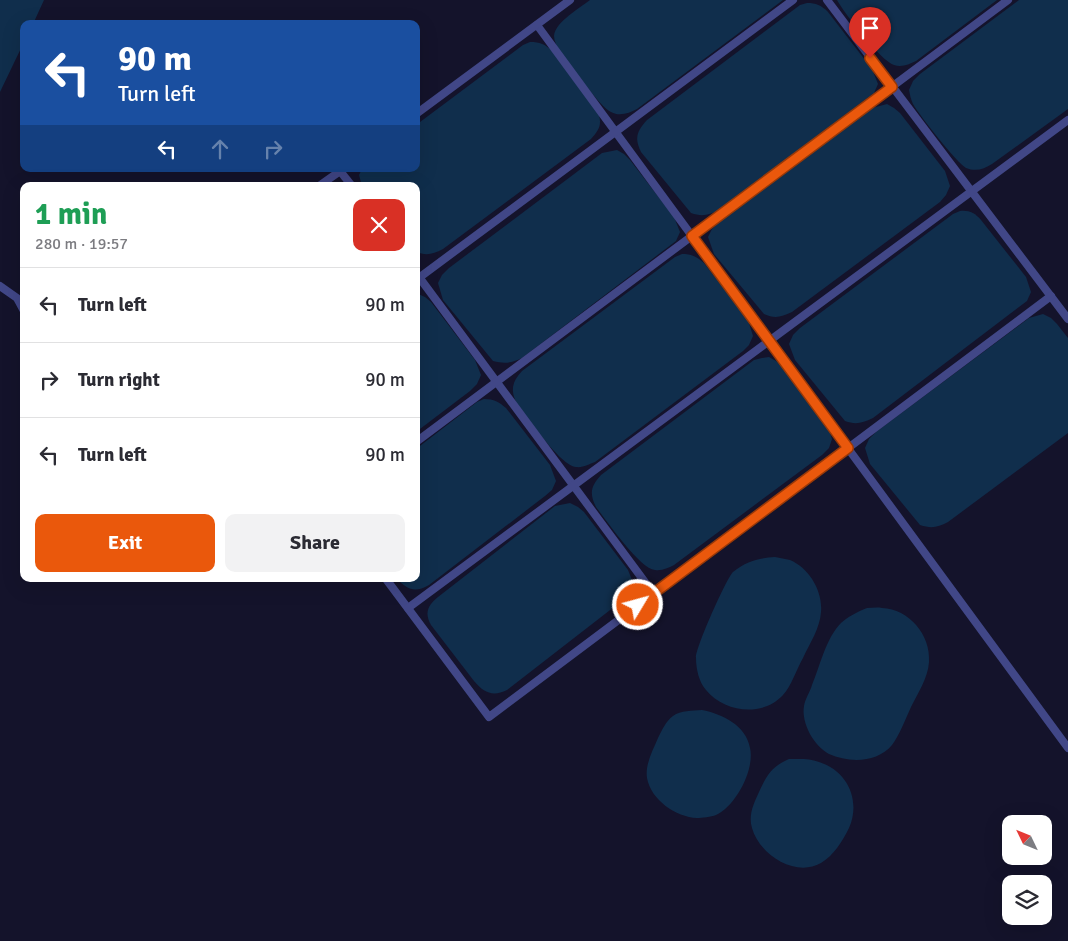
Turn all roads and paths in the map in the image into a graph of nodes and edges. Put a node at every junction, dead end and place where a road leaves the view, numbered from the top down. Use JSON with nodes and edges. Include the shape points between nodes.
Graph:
{"nodes":[{"id":1,"x":570,"y":0,"type":"edge"},
{"id":2,"x":793,"y":0,"type":"edge"},
{"id":3,"x":827,"y":0,"type":"edge"},
{"id":4,"x":1008,"y":0,"type":"edge"},
{"id":5,"x":537,"y":25,"type":"junction"},
{"id":6,"x":892,"y":87,"type":"junction"},
{"id":7,"x":420,"y":111,"type":"edge"},
{"id":8,"x":1068,"y":120,"type":"edge"},
{"id":9,"x":616,"y":132,"type":"junction"},
{"id":10,"x":338,"y":172,"type":"edge"},
{"id":11,"x":324,"y":182,"type":"edge"},
{"id":12,"x":971,"y":191,"type":"junction"},
{"id":13,"x":692,"y":236,"type":"junction"},
{"id":14,"x":420,"y":275,"type":"edge"},
{"id":15,"x":420,"y":281,"type":"edge"},
{"id":16,"x":0,"y":286,"type":"edge"},
{"id":17,"x":1051,"y":296,"type":"junction"},
{"id":18,"x":20,"y":297,"type":"edge"},
{"id":19,"x":1068,"y":319,"type":"edge"},
{"id":20,"x":769,"y":341,"type":"junction"},
{"id":21,"x":497,"y":382,"type":"junction"},
{"id":22,"x":420,"y":439,"type":"edge"},
{"id":23,"x":848,"y":448,"type":"junction"},
{"id":24,"x":574,"y":486,"type":"junction"},
{"id":25,"x":388,"y":582,"type":"edge"},
{"id":26,"x":653,"y":593,"type":"junction"},
{"id":27,"x":408,"y":608,"type":"junction"},
{"id":28,"x":1068,"y":748,"type":"edge"}],
"edges":[{"from":1,"to":5,"type":"lane"},
{"from":2,"to":9,"type":"lane"},
{"from":3,"to":6,"type":"lane"},
{"from":4,"to":6,"type":"lane"},
{"from":5,"to":7,"type":"lane"},
{"from":5,"to":9,"type":"lane"},
{"from":6,"to":12,"type":"lane"},
{"from":6,"to":13,"type":"lane"},
{"from":8,"to":12,"type":"lane"},
{"from":9,"to":13,"type":"lane"},
{"from":9,"to":14,"type":"lane"},
{"from":10,"to":11,"type":"lane"},
{"from":12,"to":17,"type":"lane"},
{"from":12,"to":20,"type":"lane"},
{"from":13,"to":20,"type":"lane"},
{"from":13,"to":21,"type":"lane"},
{"from":15,"to":21,"type":"lane"},
{"from":16,"to":18,"type":"lane"},
{"from":17,"to":19,"type":"lane"},
{"from":17,"to":23,"type":"lane"},
{"from":20,"to":23,"type":"lane"},
{"from":20,"to":24,"type":"lane"},
{"from":21,"to":22,"type":"lane"},
{"from":21,"to":24,"type":"lane"},
{"from":23,"to":26,"type":"lane"},
{"from":23,"to":28,"type":"lane"},
{"from":24,"to":26,"type":"lane"},
{"from":24,"to":27,"type":"lane"},
{"from":25,"to":27,"type":"lane"},
{"from":26,"to":27,"type":"lane","via":[[489,717]]}]}
